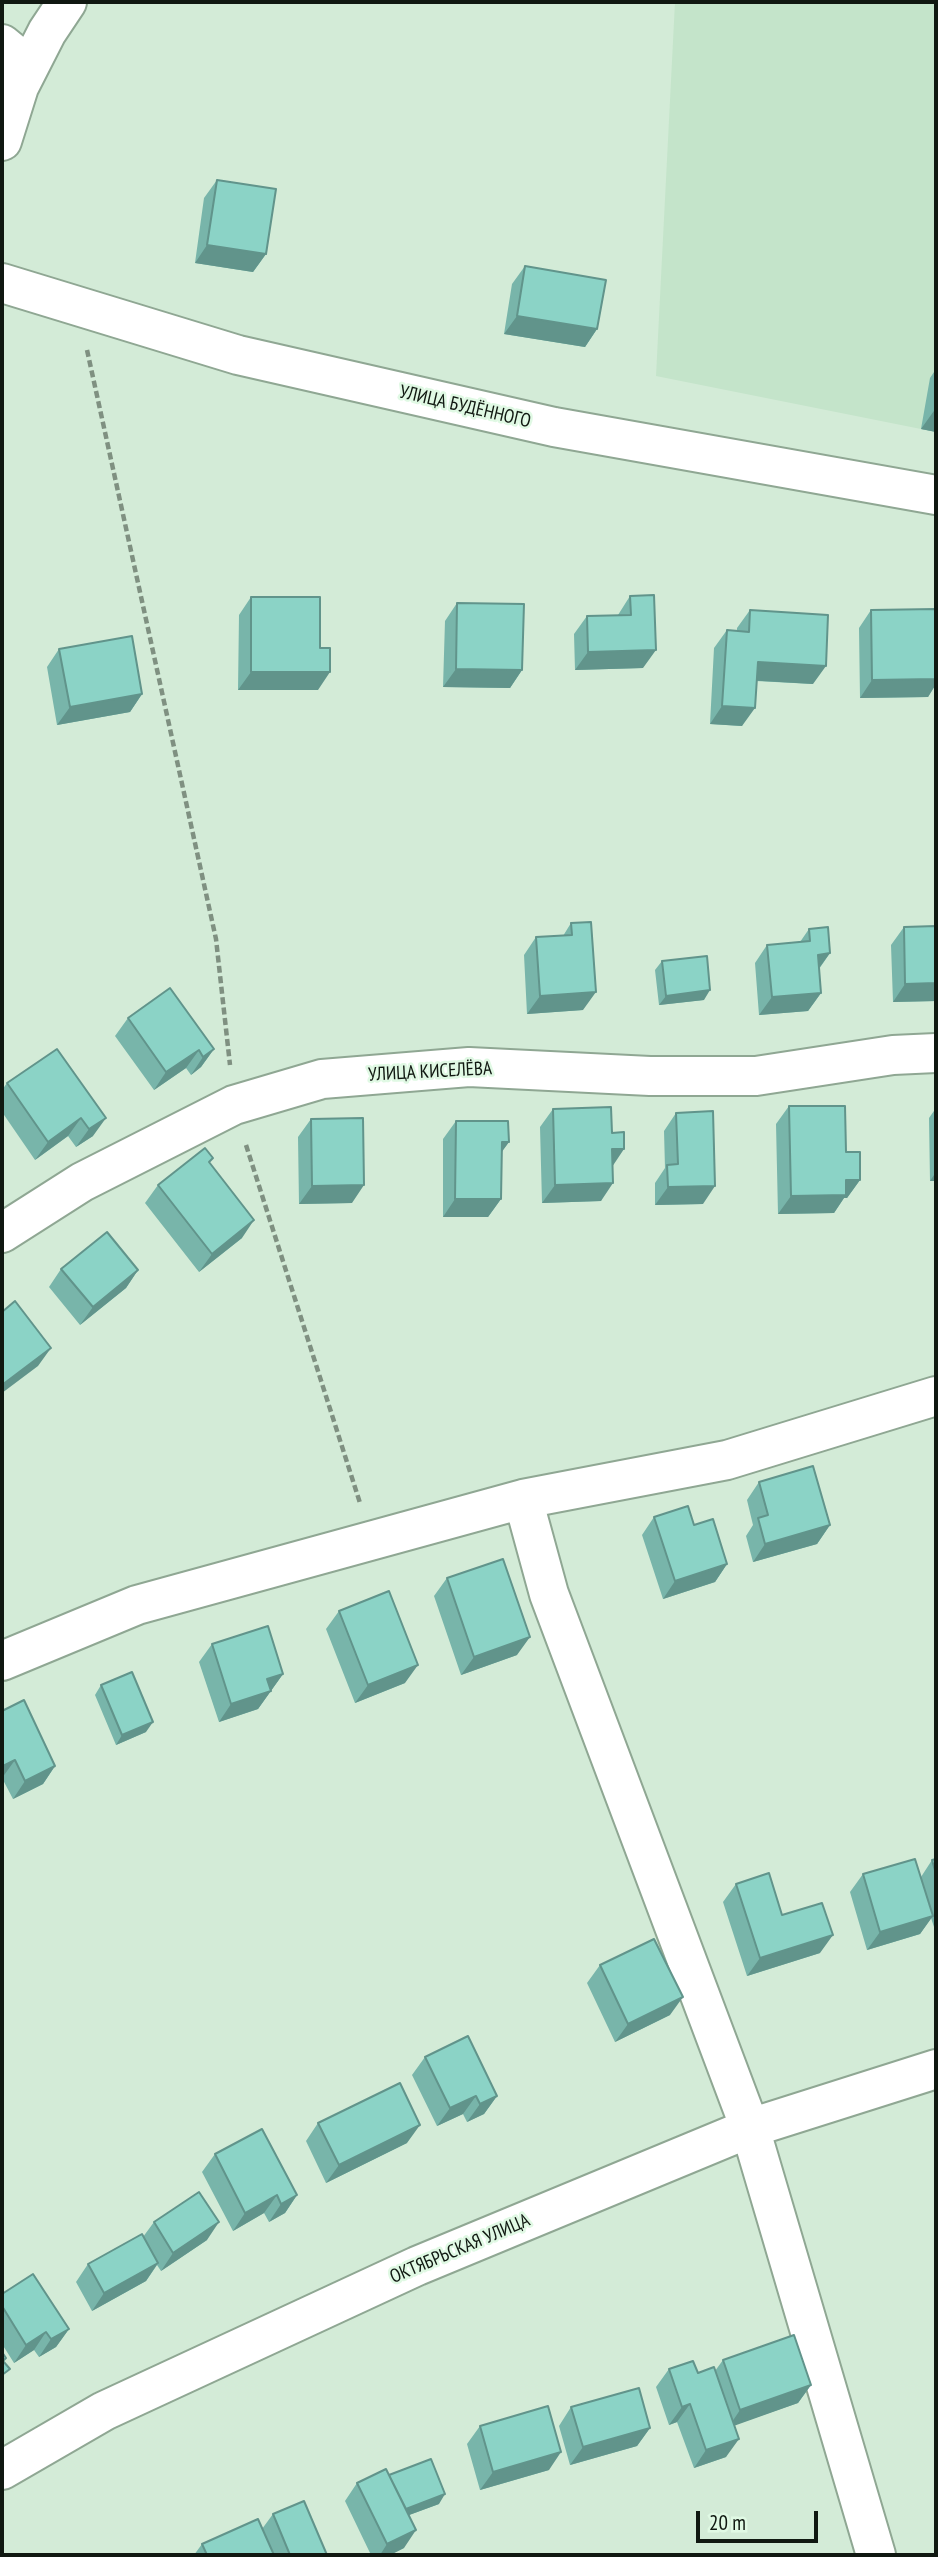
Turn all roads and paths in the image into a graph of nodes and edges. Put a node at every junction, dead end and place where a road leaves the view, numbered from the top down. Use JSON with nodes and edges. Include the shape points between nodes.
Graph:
{"nodes":[{"id":1,"x":67,"y":2,"type":"edge"},
{"id":2,"x":2,"y":44,"type":"edge"},
{"id":3,"x":19,"y":87,"type":"junction"},
{"id":4,"x":2,"y":141,"type":"edge"},
{"id":5,"x":2,"y":283,"type":"edge"},
{"id":6,"x":78,"y":308,"type":"junction"},
{"id":7,"x":936,"y":495,"type":"edge"},
{"id":8,"x":936,"y":1053,"type":"edge"},
{"id":9,"x":234,"y":1105,"type":"junction"},
{"id":10,"x":2,"y":1233,"type":"edge"},
{"id":11,"x":936,"y":1396,"type":"edge"},
{"id":12,"x":523,"y":1499,"type":"junction"},
{"id":13,"x":372,"y":1540,"type":"junction"},
{"id":14,"x":2,"y":1661,"type":"edge"},
{"id":15,"x":936,"y":2068,"type":"edge"},
{"id":16,"x":750,"y":2128,"type":"junction"},
{"id":17,"x":2,"y":2470,"type":"edge"},
{"id":18,"x":876,"y":2555,"type":"edge"}],
"edges":[{"from":1,"to":3,"type":"street"},
{"from":2,"to":3,"type":"street","via":[[13,53]]},
{"from":3,"to":4,"type":"street"},
{"from":5,"to":6,"type":"street","name":"УЛИЦА БУДЁННОГО"},
{"from":6,"to":7,"type":"street","name":"УЛИЦА БУДЁННОГО","via":[[238,355],[554,427]]},
{"from":6,"to":9,"type":"path","via":[[216,939]]},
{"from":8,"to":9,"type":"street","name":"УЛИЦА КИСЕЛЁВА","via":[[756,1076],[469,1067],[322,1079]]},
{"from":9,"to":10,"type":"street","name":"УЛИЦА КИСЕЛЁВА","via":[[82,1182]]},
{"from":9,"to":13,"type":"path"},
{"from":11,"to":12,"type":"street","via":[[727,1460]]},
{"from":12,"to":13,"type":"street"},
{"from":12,"to":16,"type":"street","via":[[549,1594]]},
{"from":13,"to":14,"type":"street","via":[[137,1605]]},
{"from":15,"to":16,"type":"street","name":"ОКТЯБРЬСКАЯ УЛИЦА"},
{"from":16,"to":17,"type":"street","name":"ОКТЯБРЬСКАЯ УЛИЦА","via":[[417,2266],[104,2411]]},
{"from":16,"to":18,"type":"street"}]}
